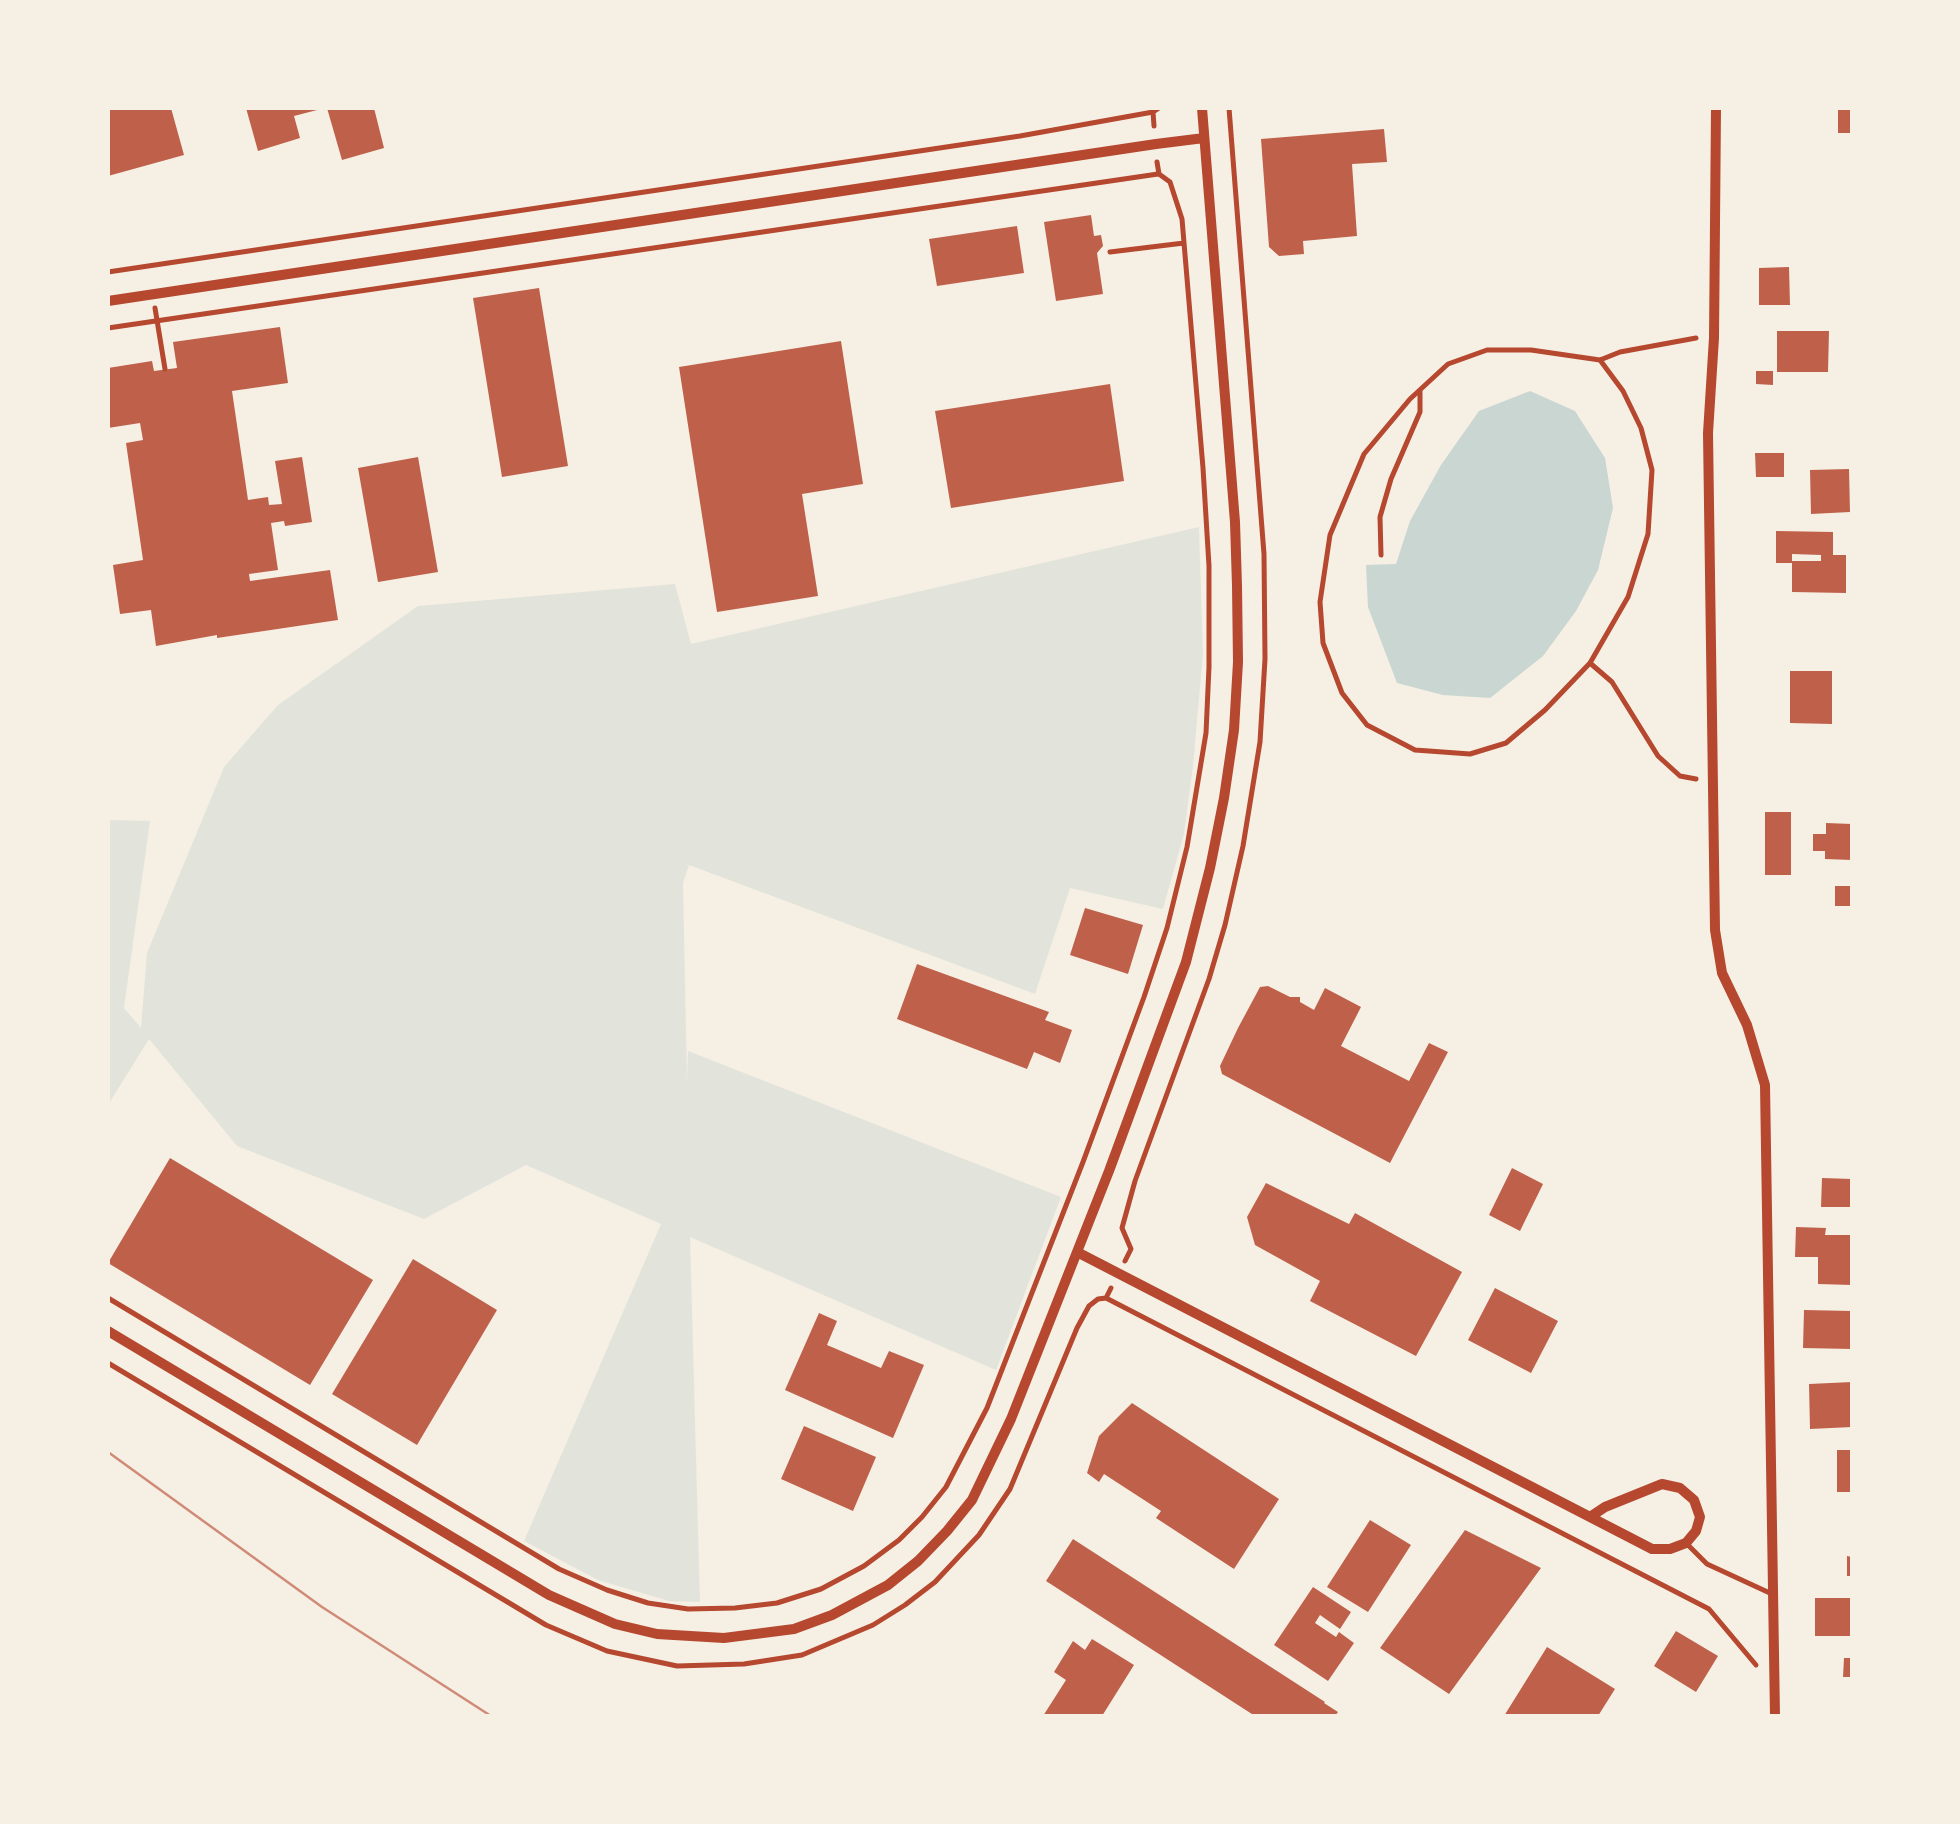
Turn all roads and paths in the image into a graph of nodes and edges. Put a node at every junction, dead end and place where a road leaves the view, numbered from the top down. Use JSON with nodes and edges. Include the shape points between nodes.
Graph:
{"nodes":[{"id":1,"x":1202,"y":108,"type":"edge"},
{"id":2,"x":1716,"y":108,"type":"edge"},
{"id":3,"x":1156,"y":110,"type":"edge"},
{"id":4,"x":1204,"y":138,"type":"junction"},
{"id":5,"x":1156,"y":144,"type":"junction"},
{"id":6,"x":1159,"y":174,"type":"junction"},
{"id":7,"x":1184,"y":243,"type":"junction"},
{"id":8,"x":1110,"y":252,"type":"dead end"},
{"id":9,"x":108,"y":272,"type":"edge"},
{"id":10,"x":108,"y":301,"type":"edge"},
{"id":11,"x":157,"y":320,"type":"junction"},
{"id":12,"x":108,"y":328,"type":"edge"},
{"id":13,"x":1714,"y":338,"type":"junction"},
{"id":14,"x":1600,"y":360,"type":"junction"},
{"id":15,"x":165,"y":369,"type":"dead end"},
{"id":16,"x":1420,"y":390,"type":"junction"},
{"id":17,"x":1381,"y":555,"type":"dead end"},
{"id":18,"x":1590,"y":663,"type":"junction"},
{"id":19,"x":1712,"y":783,"type":"junction"},
{"id":20,"x":1077,"y":1252,"type":"junction"},
{"id":21,"x":108,"y":1298,"type":"edge"},
{"id":22,"x":108,"y":1331,"type":"edge"},
{"id":23,"x":108,"y":1363,"type":"edge"},
{"id":24,"x":1590,"y":1517,"type":"junction"},
{"id":25,"x":1686,"y":1543,"type":"junction"},
{"id":26,"x":1772,"y":1594,"type":"junction"},
{"id":27,"x":1774,"y":1672,"type":"junction"},
{"id":28,"x":1775,"y":1716,"type":"edge"}],
"edges":[{"from":1,"to":4,"type":"street"},
{"from":2,"to":13,"type":"street"},
{"from":3,"to":5,"type":"path"},
{"from":3,"to":9,"type":"path"},
{"from":4,"to":5,"type":"street"},
{"from":4,"to":20,"type":"street","via":[[1235,522],[1234,730],[1186,962]]},
{"from":5,"to":6,"type":"path"},
{"from":5,"to":10,"type":"street"},
{"from":6,"to":7,"type":"path","via":[[1176,196]]},
{"from":6,"to":11,"type":"path"},
{"from":7,"to":8,"type":"path"},
{"from":7,"to":21,"type":"path","via":[[1206,507],[1210,667],[1186,847],[1144,997],[987,1408],[946,1487],[900,1540],[822,1589],[777,1603],[688,1609],[648,1603],[559,1569]]},
{"from":11,"to":12,"type":"path"},
{"from":11,"to":15,"type":"path"},
{"from":13,"to":14,"type":"path"},
{"from":13,"to":19,"type":"street","via":[[1708,433]]},
{"from":14,"to":16,"type":"path","via":[[1487,350],[1448,364]]},
{"from":14,"to":18,"type":"path","via":[[1641,428],[1652,470],[1648,534],[1628,597]]},
{"from":16,"to":17,"type":"path","via":[[1420,412],[1380,518]]},
{"from":16,"to":18,"type":"path","via":[[1364,454],[1330,535],[1320,602],[1323,643],[1342,693],[1367,725],[1416,750],[1470,754],[1506,743]]},
{"from":18,"to":19,"type":"path","via":[[1612,682],[1658,756],[1680,776]]},
{"from":19,"to":26,"type":"street","via":[[1722,973],[1766,1085]]},
{"from":20,"to":22,"type":"street","via":[[987,1472],[948,1531],[859,1602],[794,1629],[739,1637],[657,1634],[549,1596]]},
{"from":20,"to":24,"type":"street"},
{"from":23,"to":27,"type":"path","via":[[546,1625],[607,1651],[677,1666],[744,1664],[802,1656],[873,1625],[935,1582],[1010,1489],[1077,1328],[1089,1306],[1106,1298],[1709,1609],[1762,1672]]},
{"from":24,"to":25,"type":"street","via":[[1652,1549]]},
{"from":24,"to":25,"type":"street","via":[[1662,1484],[1680,1488],[1700,1517]]},
{"from":25,"to":26,"type":"lane","via":[[1707,1564]]},
{"from":26,"to":27,"type":"street"},
{"from":27,"to":28,"type":"street"}]}
